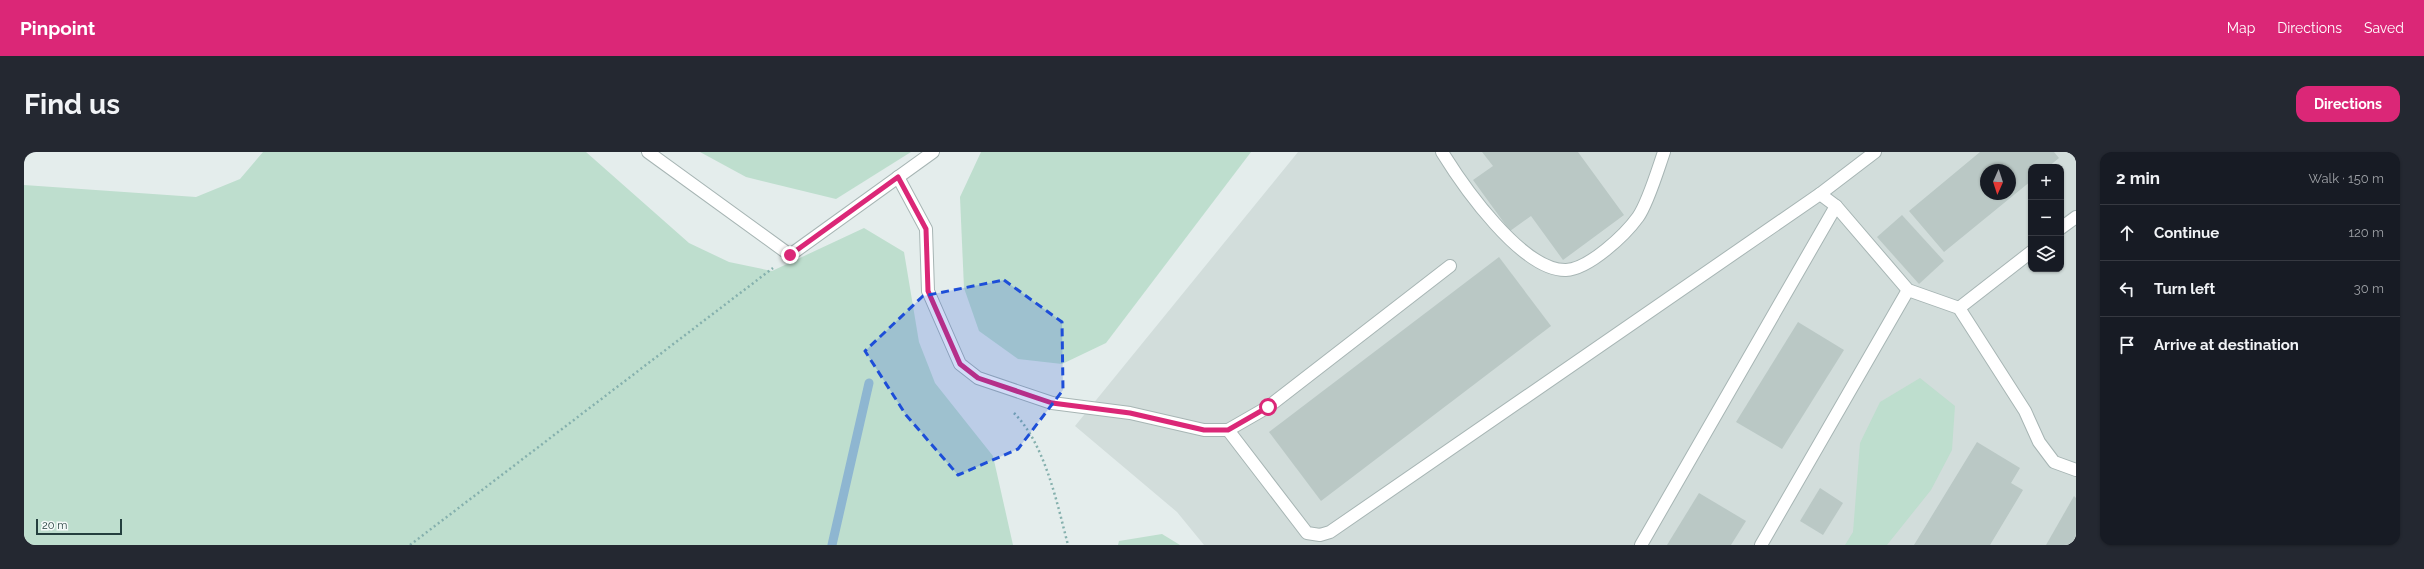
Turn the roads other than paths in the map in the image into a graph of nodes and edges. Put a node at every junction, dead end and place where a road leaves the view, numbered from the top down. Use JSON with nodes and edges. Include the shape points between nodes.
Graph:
{"nodes":[{"id":1,"x":648,"y":152,"type":"edge"},
{"id":2,"x":933,"y":152,"type":"edge"},
{"id":3,"x":1442,"y":152,"type":"edge"},
{"id":4,"x":1664,"y":152,"type":"edge"},
{"id":5,"x":1875,"y":152,"type":"edge"},
{"id":6,"x":898,"y":177,"type":"junction"},
{"id":7,"x":1820,"y":194,"type":"junction"},
{"id":8,"x":1836,"y":206,"type":"junction"},
{"id":9,"x":2076,"y":217,"type":"edge"},
{"id":10,"x":2064,"y":226,"type":"edge"},
{"id":11,"x":2028,"y":254,"type":"edge"},
{"id":12,"x":1450,"y":266,"type":"dead end"},
{"id":13,"x":1908,"y":290,"type":"junction"},
{"id":14,"x":1959,"y":308,"type":"junction"},
{"id":15,"x":1228,"y":430,"type":"junction"},
{"id":16,"x":2076,"y":470,"type":"edge"},
{"id":17,"x":1641,"y":545,"type":"edge"},
{"id":18,"x":1761,"y":545,"type":"edge"}],
"edges":[{"from":1,"to":6,"type":"lane","via":[[790,255]]},
{"from":2,"to":6,"type":"lane"},
{"from":3,"to":4,"type":"lane","via":[[1486,215],[1524,252],[1548,267],[1566,270],[1578,267],[1598,255],[1616,241],[1639,216]]},
{"from":5,"to":7,"type":"lane"},
{"from":6,"to":15,"type":"lane","via":[[926,229],[928,291],[960,364],[978,378],[1052,403],[1130,413],[1204,430]]},
{"from":7,"to":8,"type":"lane"},
{"from":7,"to":15,"type":"lane","via":[[1330,532],[1320,535],[1306,533]]},
{"from":8,"to":13,"type":"lane"},
{"from":8,"to":17,"type":"lane"},
{"from":9,"to":10,"type":"lane"},
{"from":11,"to":14,"type":"lane"},
{"from":12,"to":15,"type":"lane","via":[[1268,407]]},
{"from":13,"to":14,"type":"lane"},
{"from":13,"to":18,"type":"lane"},
{"from":14,"to":16,"type":"lane","via":[[2025,411],[2040,442],[2054,462]]}]}
